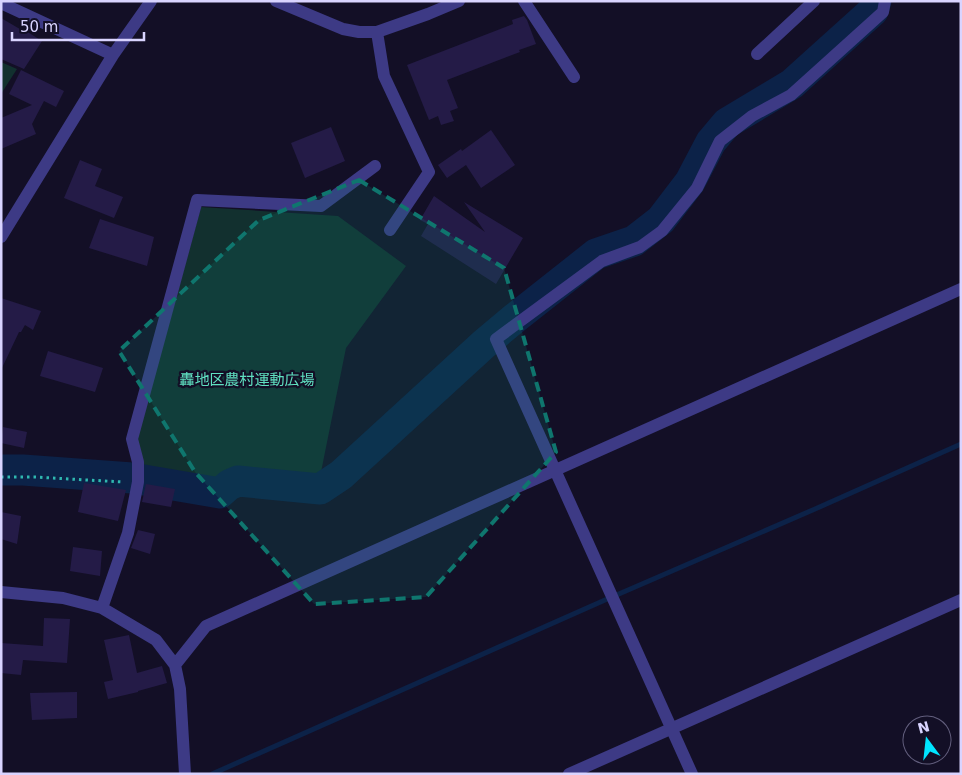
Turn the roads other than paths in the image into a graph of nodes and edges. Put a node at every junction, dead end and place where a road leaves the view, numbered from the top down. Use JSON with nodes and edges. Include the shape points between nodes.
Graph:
{"nodes":[{"id":1,"x":151,"y":1,"type":"edge"},
{"id":2,"x":276,"y":1,"type":"edge"},
{"id":3,"x":459,"y":1,"type":"edge"},
{"id":4,"x":524,"y":1,"type":"edge"},
{"id":5,"x":886,"y":1,"type":"edge"},
{"id":6,"x":1,"y":3,"type":"edge"},
{"id":7,"x":810,"y":3,"type":"edge"},
{"id":8,"x":377,"y":32,"type":"junction"},
{"id":9,"x":757,"y":54,"type":"dead end"},
{"id":10,"x":113,"y":55,"type":"junction"},
{"id":11,"x":574,"y":77,"type":"dead end"},
{"id":12,"x":375,"y":166,"type":"dead end"},
{"id":13,"x":390,"y":230,"type":"dead end"},
{"id":14,"x":1,"y":237,"type":"edge"},
{"id":15,"x":961,"y":289,"type":"edge"},
{"id":16,"x":555,"y":471,"type":"junction"},
{"id":17,"x":1,"y":592,"type":"edge"},
{"id":18,"x":961,"y":600,"type":"edge"},
{"id":19,"x":102,"y":608,"type":"junction"},
{"id":20,"x":175,"y":666,"type":"junction"},
{"id":21,"x":671,"y":728,"type":"junction"},
{"id":22,"x":185,"y":774,"type":"edge"},
{"id":23,"x":569,"y":774,"type":"edge"},
{"id":24,"x":692,"y":774,"type":"edge"}],
"edges":[{"from":1,"to":10,"type":"street"},
{"from":2,"to":8,"type":"street","via":[[343,29]]},
{"from":3,"to":8,"type":"street"},
{"from":4,"to":11,"type":"street"},
{"from":5,"to":16,"type":"street","via":[[883,12],[791,95],[752,116],[720,141],[697,188],[662,231],[640,247],[602,261],[496,339]]},
{"from":6,"to":10,"type":"street"},
{"from":7,"to":9,"type":"street"},
{"from":8,"to":13,"type":"street","via":[[384,76],[428,172]]},
{"from":10,"to":14,"type":"street"},
{"from":12,"to":19,"type":"street","via":[[321,206],[197,200],[132,439],[138,462],[138,482],[128,533]]},
{"from":15,"to":16,"type":"street"},
{"from":16,"to":20,"type":"street","via":[[206,626]]},
{"from":16,"to":21,"type":"street"},
{"from":17,"to":19,"type":"street","via":[[63,598]]},
{"from":18,"to":21,"type":"street"},
{"from":19,"to":20,"type":"street","via":[[156,640]]},
{"from":20,"to":22,"type":"street","via":[[180,689]]},
{"from":21,"to":23,"type":"street"},
{"from":21,"to":24,"type":"street"}]}
